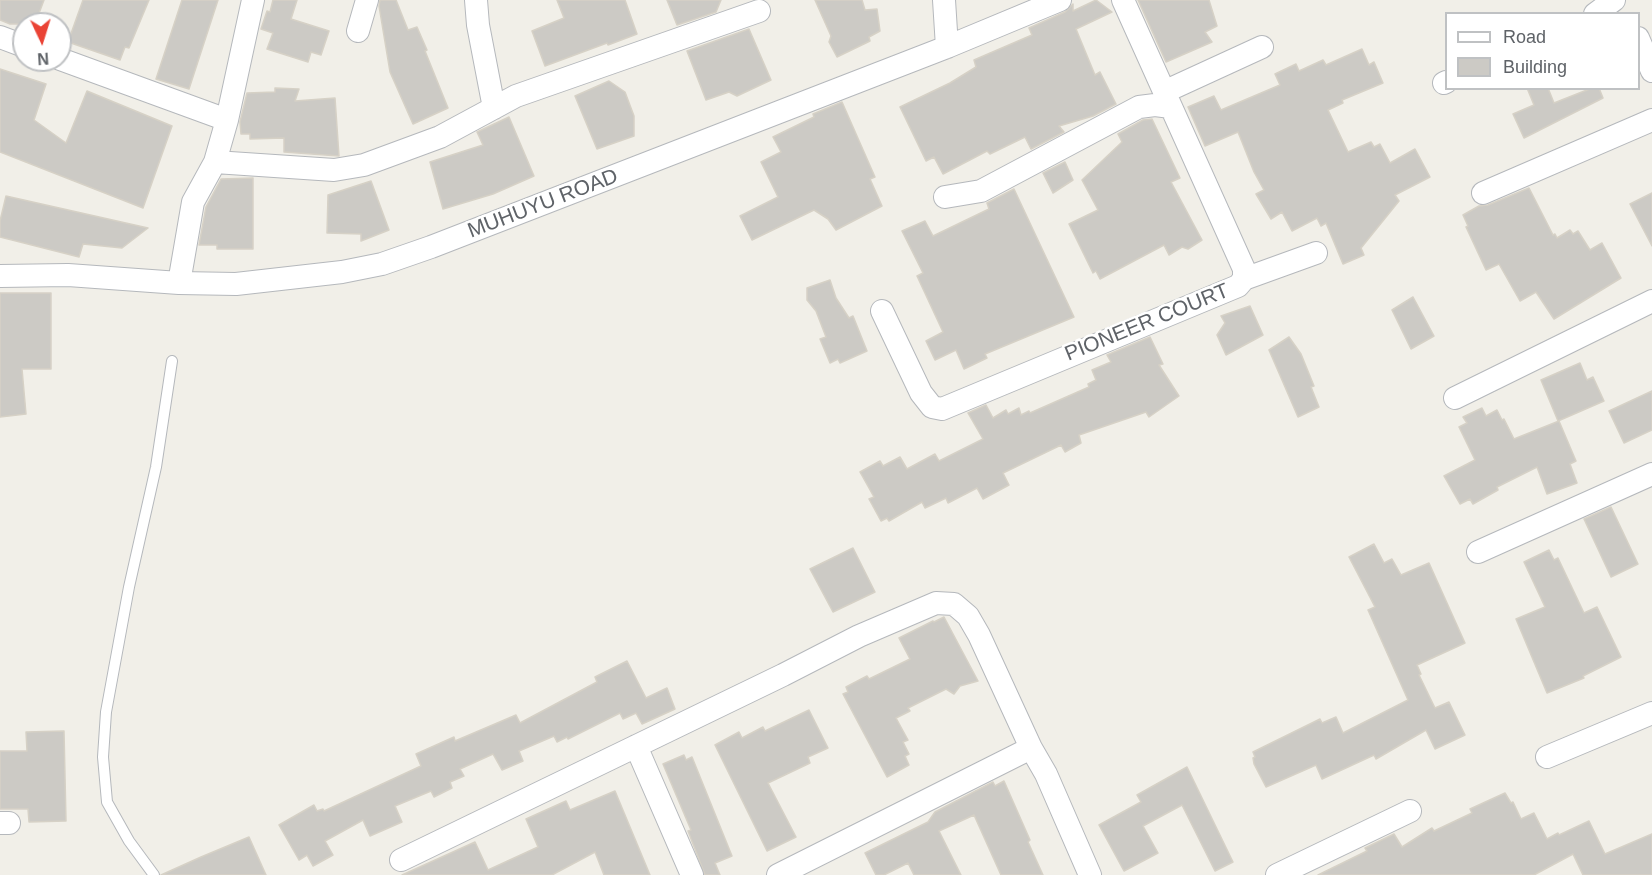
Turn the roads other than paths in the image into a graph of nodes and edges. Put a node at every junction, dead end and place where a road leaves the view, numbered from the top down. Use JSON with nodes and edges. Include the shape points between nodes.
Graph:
{"nodes":[{"id":1,"x":254,"y":0,"type":"edge"},
{"id":2,"x":367,"y":0,"type":"edge"},
{"id":3,"x":476,"y":0,"type":"edge"},
{"id":4,"x":944,"y":0,"type":"edge"},
{"id":5,"x":1060,"y":0,"type":"edge"},
{"id":6,"x":1123,"y":0,"type":"edge"},
{"id":7,"x":1614,"y":0,"type":"edge"},
{"id":8,"x":759,"y":11,"type":"dead end"},
{"id":9,"x":1597,"y":12,"type":"edge"},
{"id":10,"x":358,"y":31,"type":"dead end"},
{"id":11,"x":1640,"y":43,"type":"edge"},
{"id":12,"x":947,"y":47,"type":"junction"},
{"id":13,"x":1262,"y":47,"type":"dead end"},
{"id":14,"x":72,"y":63,"type":"edge"},
{"id":15,"x":1652,"y":71,"type":"edge"},
{"id":16,"x":1168,"y":99,"type":"junction"},
{"id":17,"x":494,"y":108,"type":"junction"},
{"id":18,"x":227,"y":120,"type":"junction"},
{"id":19,"x":1652,"y":120,"type":"edge"},
{"id":20,"x":215,"y":162,"type":"junction"},
{"id":21,"x":1483,"y":193,"type":"dead end"},
{"id":22,"x":945,"y":196,"type":"dead end"},
{"id":23,"x":1316,"y":253,"type":"dead end"},
{"id":24,"x":0,"y":276,"type":"edge"},
{"id":25,"x":1244,"y":279,"type":"junction"},
{"id":26,"x":179,"y":283,"type":"junction"},
{"id":27,"x":1649,"y":309,"type":"edge"},
{"id":28,"x":882,"y":311,"type":"dead end"},
{"id":29,"x":172,"y":361,"type":"dead end"},
{"id":30,"x":1455,"y":398,"type":"dead end"},
{"id":31,"x":1652,"y":474,"type":"edge"},
{"id":32,"x":1478,"y":552,"type":"dead end"},
{"id":33,"x":1652,"y":713,"type":"edge"},
{"id":34,"x":636,"y":746,"type":"junction"},
{"id":35,"x":1031,"y":748,"type":"junction"},
{"id":36,"x":1547,"y":756,"type":"dead end"},
{"id":37,"x":1410,"y":811,"type":"dead end"},
{"id":38,"x":401,"y":860,"type":"dead end"},
{"id":39,"x":154,"y":875,"type":"edge"},
{"id":40,"x":692,"y":875,"type":"edge"},
{"id":41,"x":778,"y":875,"type":"edge"},
{"id":42,"x":1090,"y":875,"type":"edge"},
{"id":43,"x":1277,"y":875,"type":"edge"}],
"edges":[{"from":1,"to":18,"type":"street"},
{"from":2,"to":10,"type":"street"},
{"from":3,"to":17,"type":"street"},
{"from":4,"to":12,"type":"street"},
{"from":5,"to":12,"type":"street","name":"MUHUYU ROAD"},
{"from":6,"to":16,"type":"street","name":"PIONEER COURT"},
{"from":7,"to":9,"type":"street"},
{"from":8,"to":17,"type":"street","via":[[516,96]]},
{"from":11,"to":15,"type":"street"},
{"from":12,"to":26,"type":"street","name":"MUHUYU ROAD","via":[[382,264],[236,284]]},
{"from":13,"to":16,"type":"street"},
{"from":14,"to":18,"type":"street"},
{"from":16,"to":22,"type":"street","via":[[1139,107],[981,191]]},
{"from":16,"to":25,"type":"street","name":"PIONEER COURT","via":[[1244,269]]},
{"from":17,"to":20,"type":"street","via":[[440,137],[364,165],[334,170]]},
{"from":18,"to":20,"type":"street"},
{"from":19,"to":21,"type":"street"},
{"from":20,"to":26,"type":"street","via":[[194,202]]},
{"from":23,"to":25,"type":"street"},
{"from":24,"to":26,"type":"street","name":"MUHUYU ROAD","via":[[68,275]]},
{"from":25,"to":28,"type":"street","name":"PIONEER COURT","via":[[1238,286],[942,409],[932,407],[921,393]]},
{"from":27,"to":30,"type":"street"},
{"from":29,"to":39,"type":"lane","via":[[156,467],[106,712],[103,757],[107,802]]},
{"from":31,"to":32,"type":"street"},
{"from":33,"to":36,"type":"street"},
{"from":34,"to":35,"type":"street","via":[[859,636],[936,603],[954,604],[968,616]]},
{"from":34,"to":38,"type":"street"},
{"from":34,"to":40,"type":"street"},
{"from":35,"to":41,"type":"street"},
{"from":35,"to":42,"type":"street"},
{"from":37,"to":43,"type":"street"}]}
